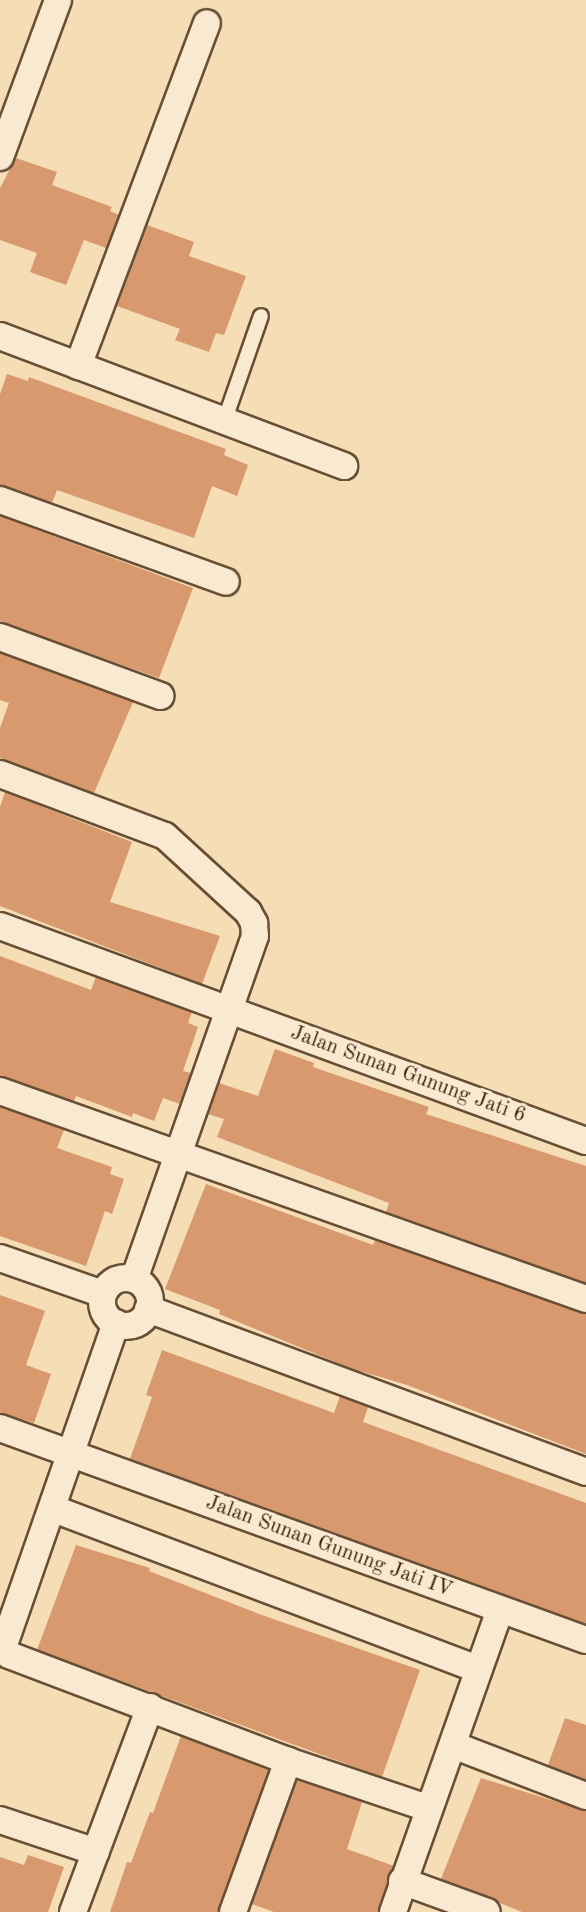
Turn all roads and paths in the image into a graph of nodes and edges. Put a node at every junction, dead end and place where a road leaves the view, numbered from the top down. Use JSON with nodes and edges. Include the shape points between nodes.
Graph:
{"nodes":[{"id":1,"x":58,"y":0,"type":"edge"},
{"id":2,"x":207,"y":22,"type":"dead end"},
{"id":3,"x":0,"y":157,"type":"edge"},
{"id":4,"x":261,"y":316,"type":"dead end"},
{"id":5,"x":0,"y":336,"type":"edge"},
{"id":6,"x":78,"y":366,"type":"junction"},
{"id":7,"x":224,"y":422,"type":"junction"},
{"id":8,"x":344,"y":465,"type":"dead end"},
{"id":9,"x":0,"y":500,"type":"edge"},
{"id":10,"x":226,"y":582,"type":"dead end"},
{"id":11,"x":0,"y":637,"type":"edge"},
{"id":12,"x":160,"y":696,"type":"dead end"},
{"id":13,"x":0,"y":774,"type":"edge"},
{"id":14,"x":0,"y":926,"type":"edge"},
{"id":15,"x":229,"y":1009,"type":"junction"},
{"id":16,"x":0,"y":1091,"type":"edge"},
{"id":17,"x":586,"y":1141,"type":"edge"},
{"id":18,"x":176,"y":1153,"type":"junction"},
{"id":19,"x":0,"y":1258,"type":"edge"},
{"id":20,"x":134,"y":1279,"type":"junction"},
{"id":21,"x":103,"y":1294,"type":"junction"},
{"id":22,"x":586,"y":1299,"type":"edge"},
{"id":23,"x":148,"y":1310,"type":"junction"},
{"id":24,"x":116,"y":1323,"type":"junction"},
{"id":25,"x":0,"y":1428,"type":"edge"},
{"id":26,"x":72,"y":1452,"type":"junction"},
{"id":27,"x":586,"y":1472,"type":"edge"},
{"id":28,"x":54,"y":1509,"type":"junction"},
{"id":29,"x":500,"y":1610,"type":"junction"},
{"id":30,"x":586,"y":1640,"type":"edge"},
{"id":31,"x":479,"y":1670,"type":"junction"},
{"id":32,"x":150,"y":1707,"type":"junction"},
{"id":33,"x":453,"y":1745,"type":"junction"},
{"id":34,"x":288,"y":1761,"type":"junction"},
{"id":35,"x":586,"y":1796,"type":"edge"},
{"id":36,"x":428,"y":1808,"type":"junction"},
{"id":37,"x":0,"y":1820,"type":"edge"},
{"id":38,"x":96,"y":1852,"type":"junction"},
{"id":39,"x":402,"y":1881,"type":"junction"},
{"id":40,"x":73,"y":1912,"type":"edge"},
{"id":41,"x":233,"y":1912,"type":"edge"},
{"id":42,"x":393,"y":1912,"type":"edge"},
{"id":43,"x":487,"y":1912,"type":"edge"}],
"edges":[{"from":1,"to":3,"type":"street"},
{"from":2,"to":6,"type":"street"},
{"from":4,"to":7,"type":"lane"},
{"from":5,"to":6,"type":"street"},
{"from":6,"to":7,"type":"street"},
{"from":7,"to":8,"type":"street"},
{"from":9,"to":10,"type":"street"},
{"from":11,"to":12,"type":"street"},
{"from":13,"to":15,"type":"street","via":[[153,829],[248,912],[255,936]]},
{"from":14,"to":15,"type":"street","name":"Jalan Sunan Gunung Jati 6"},
{"from":15,"to":17,"type":"street","name":"Jalan Sunan Gunung Jati 6"},
{"from":15,"to":18,"type":"street"},
{"from":16,"to":18,"type":"street"},
{"from":18,"to":20,"type":"street"},
{"from":18,"to":22,"type":"street"},
{"from":19,"to":21,"type":"street"},
{"from":20,"to":21,"type":"street","via":[[115,1280]]},
{"from":20,"to":23,"type":"street","via":[[147,1291]]},
{"from":21,"to":24,"type":"street","via":[[104,1311]]},
{"from":23,"to":24,"type":"street","via":[[135,1324]]},
{"from":23,"to":27,"type":"street"},
{"from":24,"to":26,"type":"street"},
{"from":25,"to":26,"type":"street","name":"Jalan Sunan Gunung Jati IV"},
{"from":26,"to":28,"type":"street"},
{"from":26,"to":29,"type":"street","name":"Jalan Sunan Gunung Jati IV"},
{"from":28,"to":31,"type":"street"},
{"from":28,"to":32,"type":"street","via":[[3,1648],[9,1655]]},
{"from":29,"to":30,"type":"street","name":"Jalan Sunan Gunung Jati IV"},
{"from":29,"to":31,"type":"street"},
{"from":31,"to":33,"type":"street"},
{"from":32,"to":34,"type":"street"},
{"from":32,"to":38,"type":"street"},
{"from":33,"to":35,"type":"street"},
{"from":33,"to":36,"type":"street"},
{"from":34,"to":36,"type":"street"},
{"from":34,"to":41,"type":"street"},
{"from":36,"to":39,"type":"street"},
{"from":37,"to":38,"type":"street"},
{"from":38,"to":40,"type":"street"},
{"from":39,"to":42,"type":"street"},
{"from":39,"to":43,"type":"street"}]}
